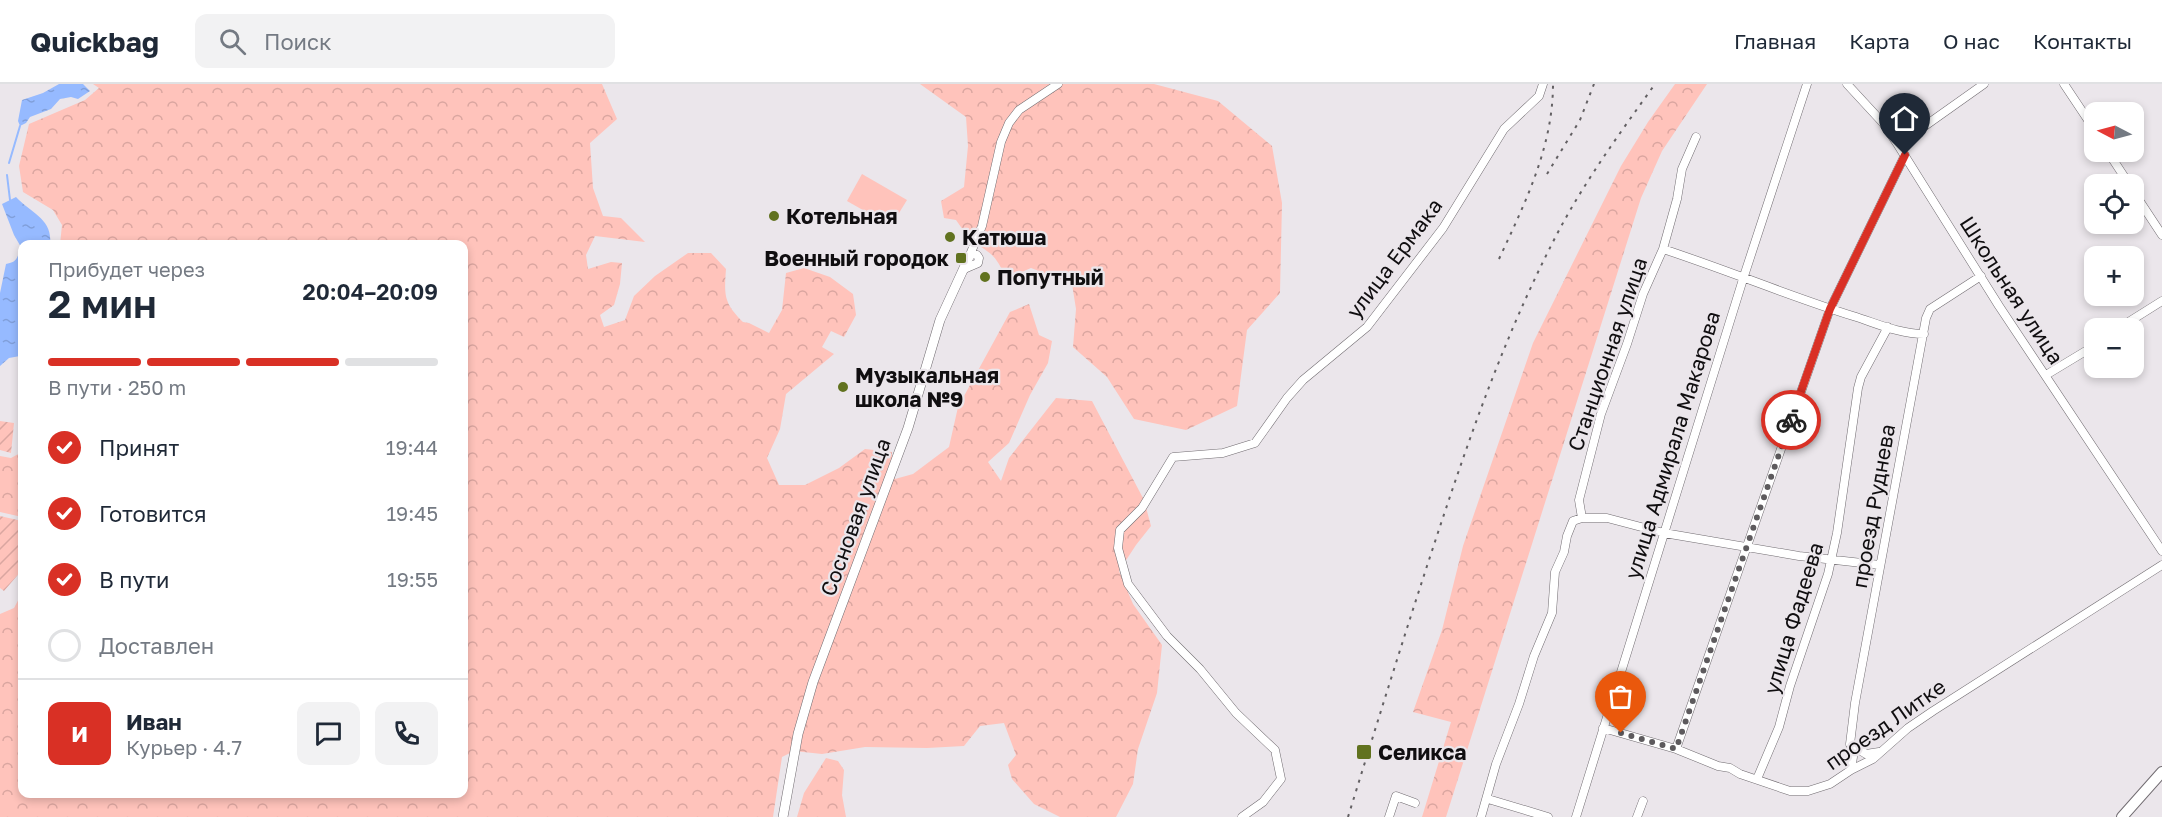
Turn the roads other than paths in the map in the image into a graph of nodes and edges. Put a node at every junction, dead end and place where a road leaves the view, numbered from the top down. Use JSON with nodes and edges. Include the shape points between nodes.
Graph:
{"nodes":[{"id":1,"x":1058,"y":84,"type":"edge"},
{"id":2,"x":1543,"y":84,"type":"edge"},
{"id":3,"x":1807,"y":84,"type":"edge"},
{"id":4,"x":1846,"y":84,"type":"edge"},
{"id":5,"x":1984,"y":84,"type":"edge"},
{"id":6,"x":2064,"y":84,"type":"edge"},
{"id":7,"x":2084,"y":114,"type":"edge"},
{"id":8,"x":1696,"y":137,"type":"dead end"},
{"id":9,"x":1898,"y":145,"type":"junction"},
{"id":10,"x":1905,"y":155,"type":"junction"},
{"id":11,"x":2144,"y":208,"type":"edge"},
{"id":12,"x":2162,"y":235,"type":"edge"},
{"id":13,"x":1663,"y":249,"type":"junction"},
{"id":14,"x":969,"y":257,"type":"joint"},
{"id":15,"x":1744,"y":276,"type":"junction"},
{"id":16,"x":1980,"y":276,"type":"junction"},
{"id":17,"x":2162,"y":301,"type":"edge"},
{"id":18,"x":1830,"y":309,"type":"junction"},
{"id":19,"x":2135,"y":318,"type":"edge"},
{"id":20,"x":1888,"y":327,"type":"junction"},
{"id":21,"x":1923,"y":334,"type":"junction"},
{"id":22,"x":2084,"y":352,"type":"edge"},
{"id":23,"x":2046,"y":375,"type":"junction"},
{"id":24,"x":1582,"y":518,"type":"junction"},
{"id":25,"x":1664,"y":533,"type":"junction"},
{"id":26,"x":1746,"y":546,"type":"junction"},
{"id":27,"x":2162,"y":550,"type":"edge"},
{"id":28,"x":1832,"y":560,"type":"junction"},
{"id":29,"x":1880,"y":565,"type":"junction"},
{"id":30,"x":2162,"y":565,"type":"edge"},
{"id":31,"x":1603,"y":728,"type":"junction"},
{"id":32,"x":1850,"y":744,"type":"junction"},
{"id":33,"x":1676,"y":749,"type":"junction"},
{"id":34,"x":1879,"y":752,"type":"junction"},
{"id":35,"x":1851,"y":770,"type":"junction"},
{"id":36,"x":2162,"y":772,"type":"edge"},
{"id":37,"x":1757,"y":779,"type":"junction"},
{"id":38,"x":1488,"y":799,"type":"junction"},
{"id":39,"x":1642,"y":801,"type":"dead end"},
{"id":40,"x":1415,"y":803,"type":"dead end"},
{"id":41,"x":783,"y":817,"type":"edge"},
{"id":42,"x":1242,"y":817,"type":"edge"},
{"id":43,"x":1389,"y":817,"type":"edge"},
{"id":44,"x":1481,"y":817,"type":"edge"},
{"id":45,"x":1548,"y":817,"type":"edge"},
{"id":46,"x":1576,"y":817,"type":"edge"},
{"id":47,"x":1637,"y":817,"type":"edge"},
{"id":48,"x":2122,"y":817,"type":"edge"}],
"edges":[{"from":1,"to":14,"type":"street","name":"Сосновая улица","via":[[1019,110],[1009,123],[982,226]]},
{"from":2,"to":42,"type":"street","name":"улица Ермака","via":[[1539,96],[1504,129],[1443,228],[1367,327],[1303,380],[1255,443],[1223,453],[1173,457],[1142,508],[1120,530],[1118,548],[1128,584],[1167,636],[1275,750],[1281,779],[1263,801]]},
{"from":3,"to":15,"type":"street","name":"улица Адмирала Макарова"},
{"from":4,"to":9,"type":"street","name":"Школьная улица"},
{"from":5,"to":9,"type":"street"},
{"from":6,"to":7,"type":"street"},
{"from":8,"to":13,"type":"street","name":"Станционная улица","via":[[1682,169]]},
{"from":9,"to":10,"type":"street","name":"Школьная улица"},
{"from":10,"to":16,"type":"street","name":"Школьная улица"},
{"from":10,"to":18,"type":"street"},
{"from":11,"to":12,"type":"street"},
{"from":13,"to":15,"type":"street"},
{"from":13,"to":24,"type":"street","name":"Станционная улица","via":[[1601,414],[1579,500]]},
{"from":14,"to":41,"type":"street","name":"Сосновая улица","via":[[940,320],[904,439],[813,682],[798,734]]},
{"from":15,"to":18,"type":"street"},
{"from":15,"to":25,"type":"street","name":"улица Адмирала Макарова"},
{"from":16,"to":21,"type":"street","name":"проезд Руднева","via":[[1930,309]]},
{"from":16,"to":23,"type":"street","name":"Школьная улица"},
{"from":17,"to":19,"type":"street"},
{"from":18,"to":20,"type":"street"},
{"from":18,"to":26,"type":"street"},
{"from":20,"to":21,"type":"street"},
{"from":20,"to":28,"type":"street","name":"улица Фадеева","via":[[1858,388]]},
{"from":21,"to":29,"type":"street","name":"проезд Руднева"},
{"from":22,"to":23,"type":"street"},
{"from":23,"to":27,"type":"street","name":"Школьная улица"},
{"from":24,"to":25,"type":"street","via":[[1606,518]]},
{"from":24,"to":38,"type":"street","via":[[1573,521],[1567,536],[1553,581],[1552,613],[1534,656]]},
{"from":25,"to":26,"type":"street"},
{"from":25,"to":31,"type":"street","name":"улица Адмирала Макарова"},
{"from":26,"to":28,"type":"street"},
{"from":26,"to":33,"type":"street"},
{"from":28,"to":29,"type":"street"},
{"from":28,"to":37,"type":"street","name":"улица Фадеева","via":[[1779,727]]},
{"from":29,"to":32,"type":"street","name":"проезд Руднева"},
{"from":30,"to":34,"type":"street","name":"проезд Литке","via":[[1942,705]]},
{"from":31,"to":33,"type":"street","name":"проезд Литке"},
{"from":31,"to":46,"type":"street","name":"улица Адмирала Макарова"},
{"from":32,"to":34,"type":"street","via":[[1866,754]]},
{"from":32,"to":35,"type":"street","name":"проезд Руднева"},
{"from":33,"to":37,"type":"street","name":"проезд Литке"},
{"from":34,"to":35,"type":"street","name":"проезд Литке"},
{"from":35,"to":37,"type":"street","name":"проезд Литке","via":[[1830,784],[1808,790],[1790,791]]},
{"from":36,"to":48,"type":"main road"},
{"from":38,"to":44,"type":"street"},
{"from":38,"to":45,"type":"street"},
{"from":39,"to":47,"type":"street"},
{"from":40,"to":43,"type":"street","via":[[1396,796]]}]}
